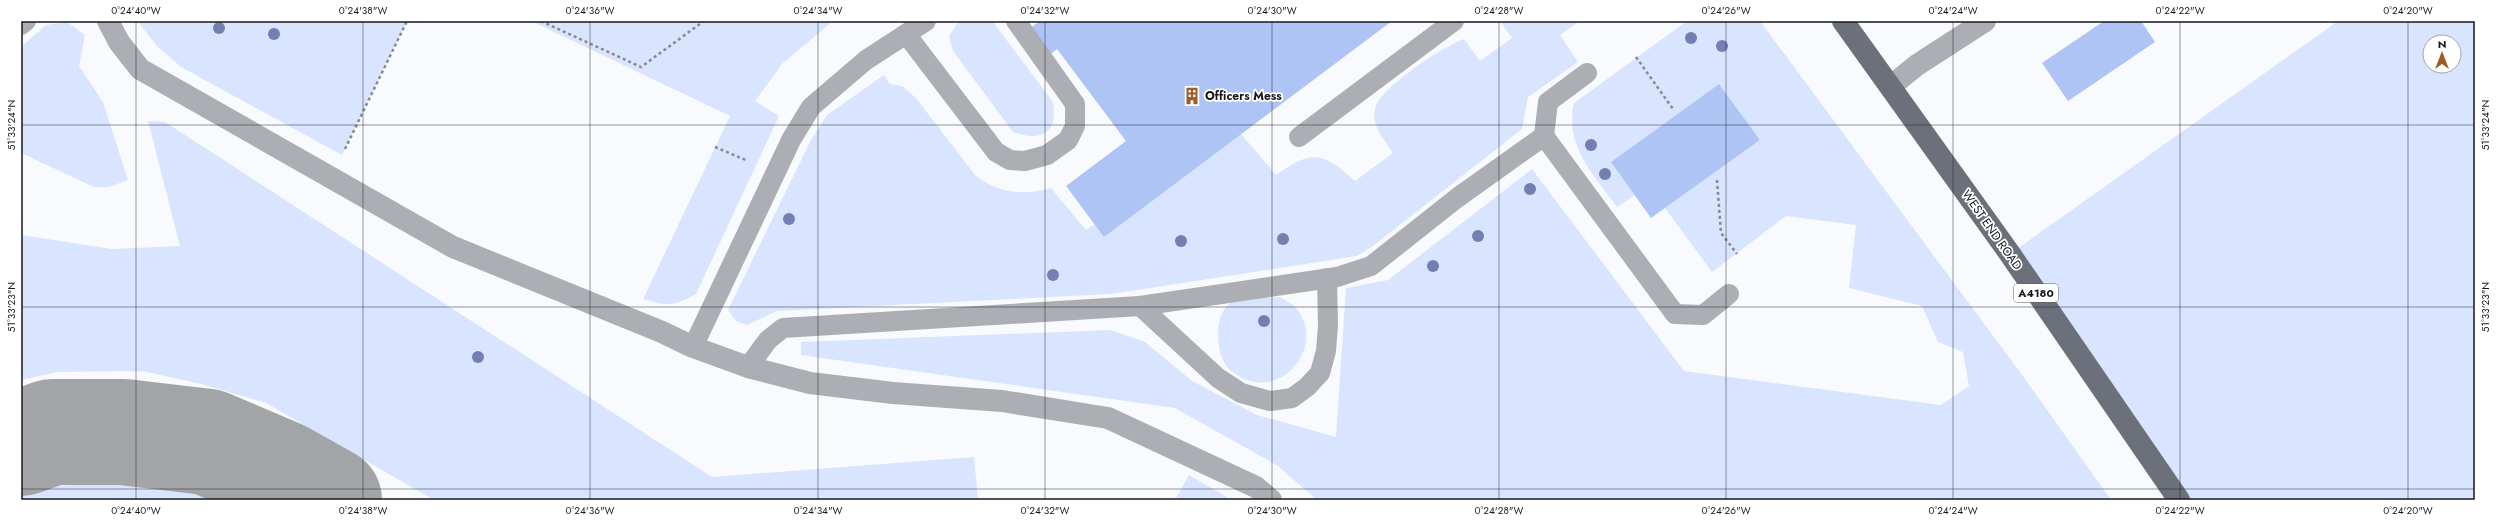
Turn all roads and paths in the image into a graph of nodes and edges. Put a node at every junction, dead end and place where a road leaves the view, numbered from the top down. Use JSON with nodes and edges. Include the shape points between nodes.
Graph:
{"nodes":[{"id":1,"x":26,"y":21,"type":"edge"},
{"id":2,"x":108,"y":21,"type":"edge"},
{"id":3,"x":407,"y":21,"type":"edge"},
{"id":4,"x":541,"y":21,"type":"edge"},
{"id":5,"x":704,"y":21,"type":"edge"},
{"id":6,"x":926,"y":21,"type":"edge"},
{"id":7,"x":1016,"y":21,"type":"edge"},
{"id":8,"x":1454,"y":21,"type":"edge"},
{"id":9,"x":1842,"y":21,"type":"edge"},
{"id":10,"x":1985,"y":21,"type":"edge"},
{"id":11,"x":21,"y":25,"type":"edge"},
{"id":12,"x":906,"y":34,"type":"junction"},
{"id":13,"x":1636,"y":57,"type":"dead end"},
{"id":14,"x":1587,"y":73,"type":"dead end"},
{"id":15,"x":1891,"y":86,"type":"junction"},
{"id":16,"x":1674,"y":109,"type":"dead end"},
{"id":17,"x":1544,"y":136,"type":"junction"},
{"id":18,"x":1299,"y":137,"type":"dead end"},
{"id":19,"x":342,"y":155,"type":"dead end"},
{"id":20,"x":1717,"y":180,"type":"dead end"},
{"id":21,"x":1737,"y":254,"type":"dead end"},
{"id":22,"x":1327,"y":278,"type":"junction"},
{"id":23,"x":1729,"y":294,"type":"dead end"},
{"id":24,"x":1140,"y":306,"type":"junction"},
{"id":25,"x":693,"y":347,"type":"junction"},
{"id":26,"x":748,"y":366,"type":"junction"},
{"id":27,"x":1271,"y":500,"type":"edge"},
{"id":28,"x":2179,"y":500,"type":"edge"}],
"edges":[{"from":1,"to":11,"type":"lane"},
{"from":2,"to":25,"type":"street","via":[[119,42],[140,69],[453,247]]},
{"from":3,"to":19,"type":"path"},
{"from":4,"to":5,"type":"path","via":[[641,68]]},
{"from":6,"to":12,"type":"lane"},
{"from":7,"to":12,"type":"lane","via":[[1075,104],[1075,126],[1068,140],[1047,155],[1026,161],[1010,160],[996,152]]},
{"from":8,"to":18,"type":"lane"},
{"from":9,"to":15,"type":"main road","name":"WEST END ROAD","number":"A4180"},
{"from":10,"to":15,"type":"street","via":[[1917,65]]},
{"from":12,"to":25,"type":"lane","via":[[866,60],[811,107],[791,140]]},
{"from":13,"to":16,"type":"path"},
{"from":14,"to":17,"type":"lane","via":[[1548,102]]},
{"from":15,"to":28,"type":"main road","name":"WEST END ROAD","number":"A4180"},
{"from":17,"to":22,"type":"lane","via":[[1457,198],[1371,266]]},
{"from":17,"to":23,"type":"lane","via":[[1675,314],[1702,315]]},
{"from":20,"to":21,"type":"path","via":[[1721,233]]},
{"from":22,"to":24,"type":"lane"},
{"from":22,"to":24,"type":"lane","via":[[1328,324],[1326,351],[1320,373],[1292,398],[1270,401],[1240,393],[1218,378]]},
{"from":24,"to":26,"type":"lane","via":[[783,328],[768,340]]},
{"from":25,"to":26,"type":"street"},
{"from":26,"to":27,"type":"street","via":[[810,383],[893,393],[1002,401],[1108,418],[1256,487]]}]}
